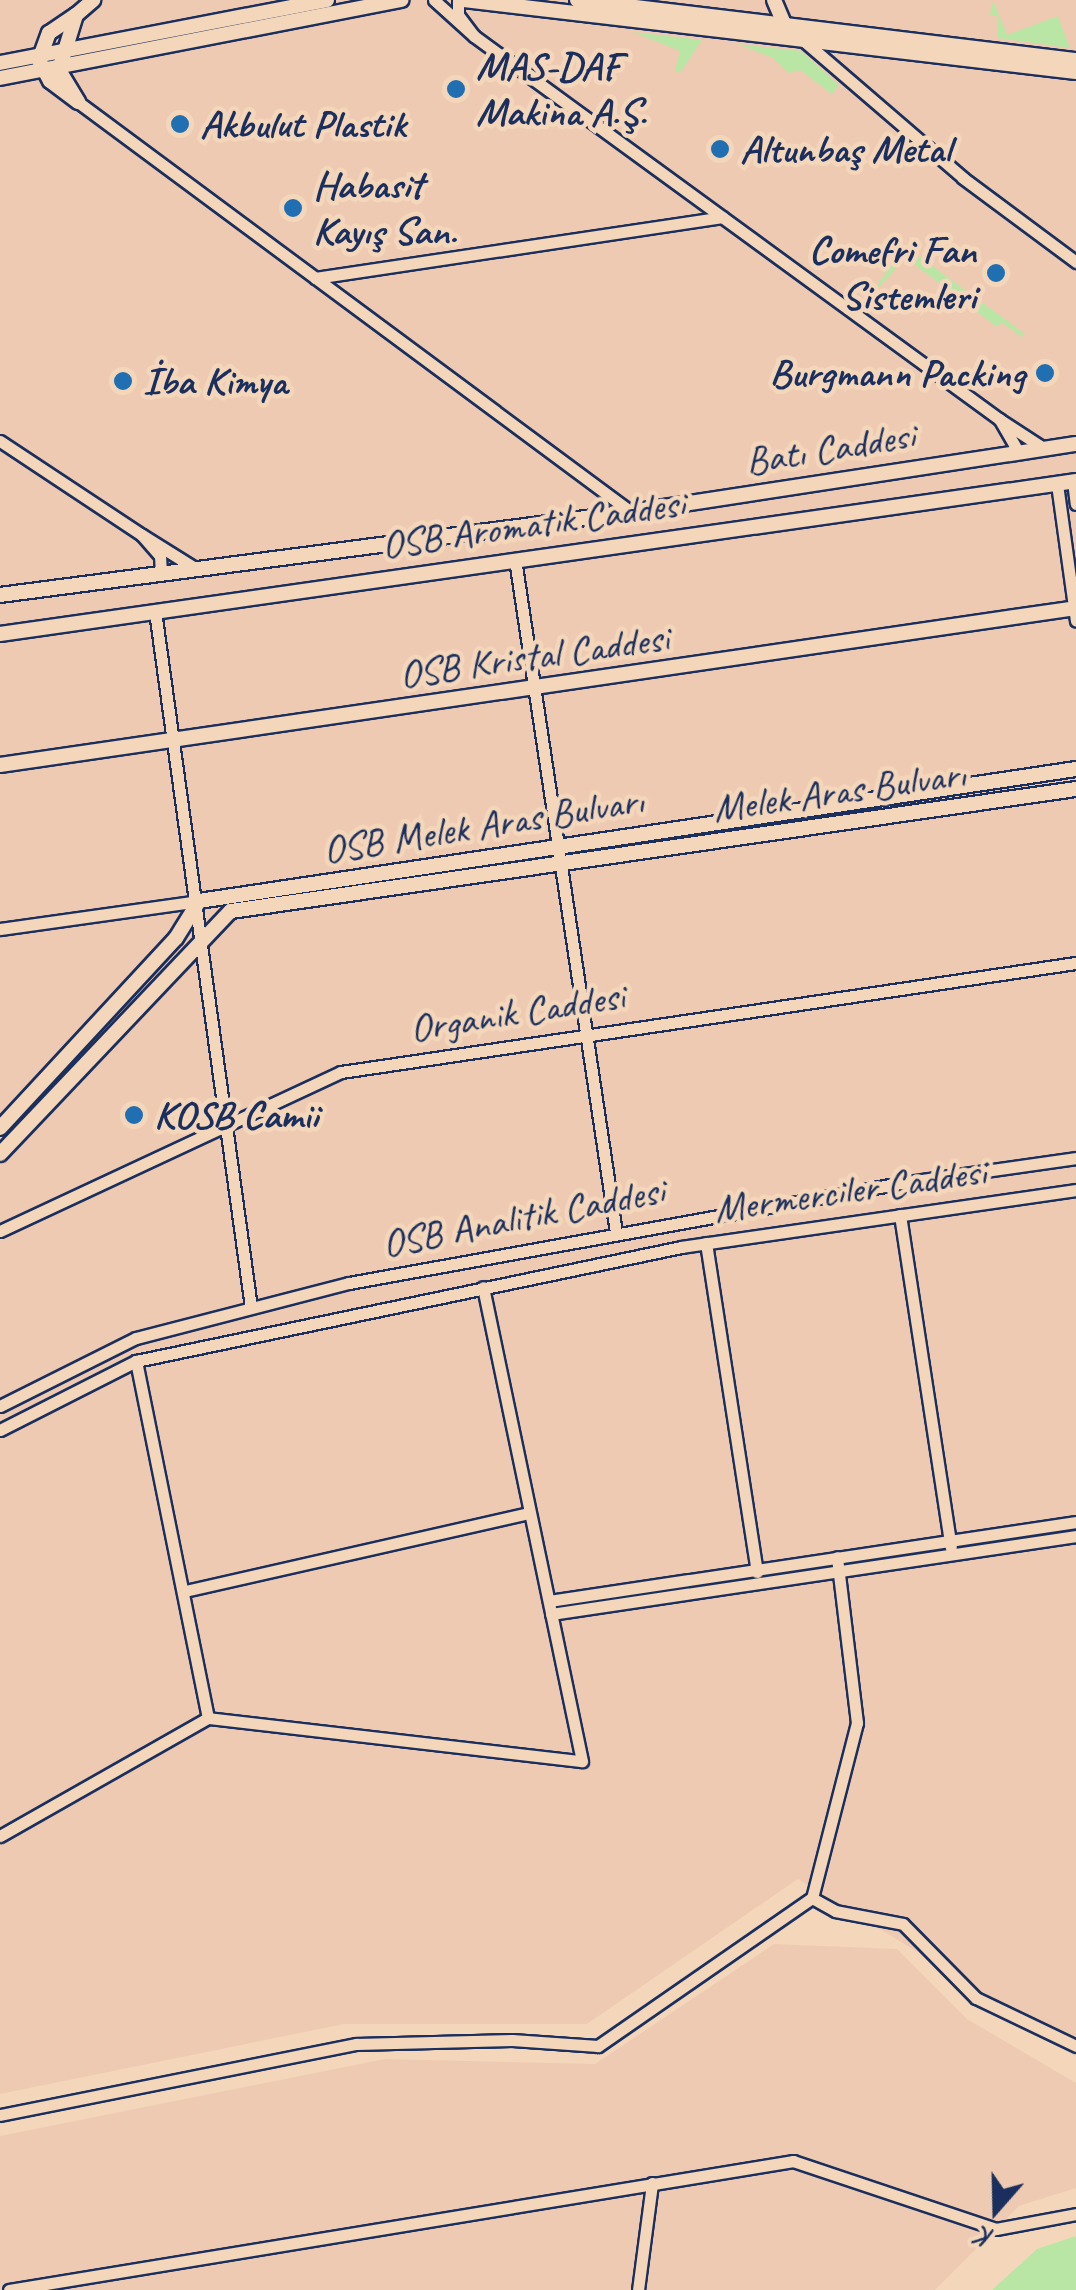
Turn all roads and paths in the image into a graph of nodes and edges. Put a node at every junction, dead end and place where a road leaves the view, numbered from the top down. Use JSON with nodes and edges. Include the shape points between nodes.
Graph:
{"nodes":[{"id":1,"x":93,"y":0,"type":"edge"},
{"id":2,"x":326,"y":0,"type":"edge"},
{"id":3,"x":401,"y":0,"type":"edge"},
{"id":4,"x":434,"y":0,"type":"edge"},
{"id":5,"x":461,"y":0,"type":"edge"},
{"id":6,"x":577,"y":0,"type":"edge"},
{"id":7,"x":774,"y":0,"type":"edge"},
{"id":8,"x":76,"y":14,"type":"junction"},
{"id":9,"x":791,"y":30,"type":"junction"},
{"id":10,"x":474,"y":36,"type":"junction"},
{"id":11,"x":831,"y":41,"type":"junction"},
{"id":12,"x":60,"y":56,"type":"junction"},
{"id":13,"x":40,"y":60,"type":"junction"},
{"id":14,"x":1076,"y":60,"type":"edge"},
{"id":15,"x":0,"y":64,"type":"edge"},
{"id":16,"x":834,"y":66,"type":"junction"},
{"id":17,"x":1076,"y":72,"type":"edge"},
{"id":18,"x":0,"y":78,"type":"edge"},
{"id":19,"x":78,"y":102,"type":"junction"},
{"id":20,"x":722,"y":217,"type":"junction"},
{"id":21,"x":1076,"y":262,"type":"edge"},
{"id":22,"x":315,"y":278,"type":"junction"},
{"id":23,"x":1000,"y":419,"type":"junction"},
{"id":24,"x":0,"y":441,"type":"edge"},
{"id":25,"x":1076,"y":444,"type":"edge"},
{"id":26,"x":1046,"y":449,"type":"junction"},
{"id":27,"x":1019,"y":453,"type":"junction"},
{"id":28,"x":1075,"y":481,"type":"edge"},
{"id":29,"x":1057,"y":484,"type":"junction"},
{"id":30,"x":1076,"y":504,"type":"edge"},
{"id":31,"x":631,"y":512,"type":"junction"},
{"id":32,"x":142,"y":534,"type":"junction"},
{"id":33,"x":515,"y":558,"type":"junction"},
{"id":34,"x":198,"y":570,"type":"junction"},
{"id":35,"x":162,"y":574,"type":"junction"},
{"id":36,"x":0,"y":596,"type":"edge"},
{"id":37,"x":156,"y":611,"type":"junction"},
{"id":38,"x":1076,"y":612,"type":"edge"},
{"id":39,"x":0,"y":634,"type":"edge"},
{"id":40,"x":532,"y":690,"type":"junction"},
{"id":41,"x":170,"y":740,"type":"junction"},
{"id":42,"x":0,"y":765,"type":"edge"},
{"id":43,"x":1076,"y":769,"type":"edge"},
{"id":44,"x":1076,"y":789,"type":"edge"},
{"id":45,"x":556,"y":848,"type":"junction"},
{"id":46,"x":558,"y":865,"type":"junction"},
{"id":47,"x":199,"y":901,"type":"junction"},
{"id":48,"x":0,"y":930,"type":"edge"},
{"id":49,"x":198,"y":946,"type":"junction"},
{"id":50,"x":1076,"y":963,"type":"edge"},
{"id":51,"x":583,"y":1034,"type":"junction"},
{"id":52,"x":228,"y":1124,"type":"junction"},
{"id":53,"x":0,"y":1128,"type":"edge"},
{"id":54,"x":14,"y":1140,"type":"junction"},
{"id":55,"x":0,"y":1154,"type":"edge"},
{"id":56,"x":1076,"y":1158,"type":"edge"},
{"id":57,"x":1076,"y":1190,"type":"edge"},
{"id":58,"x":900,"y":1215,"type":"junction"},
{"id":59,"x":0,"y":1231,"type":"edge"},
{"id":60,"x":616,"y":1232,"type":"junction"},
{"id":61,"x":706,"y":1243,"type":"junction"},
{"id":62,"x":483,"y":1287,"type":"junction"},
{"id":63,"x":251,"y":1307,"type":"junction"},
{"id":64,"x":136,"y":1361,"type":"junction"},
{"id":65,"x":0,"y":1406,"type":"edge"},
{"id":66,"x":0,"y":1430,"type":"edge"},
{"id":67,"x":528,"y":1513,"type":"junction"},
{"id":68,"x":1076,"y":1522,"type":"edge"},
{"id":69,"x":1076,"y":1536,"type":"edge"},
{"id":70,"x":950,"y":1540,"type":"junction"},
{"id":71,"x":952,"y":1554,"type":"junction"},
{"id":72,"x":838,"y":1564,"type":"junction"},
{"id":73,"x":757,"y":1574,"type":"junction"},
{"id":74,"x":185,"y":1592,"type":"junction"},
{"id":75,"x":550,"y":1607,"type":"junction"},
{"id":76,"x":208,"y":1718,"type":"junction"},
{"id":77,"x":0,"y":1836,"type":"edge"},
{"id":78,"x":812,"y":1898,"type":"junction"},
{"id":79,"x":1076,"y":2046,"type":"edge"},
{"id":80,"x":0,"y":2114,"type":"edge"},
{"id":81,"x":652,"y":2183,"type":"junction"},
{"id":82,"x":1076,"y":2214,"type":"edge"},
{"id":83,"x":9,"y":2290,"type":"edge"},
{"id":84,"x":638,"y":2290,"type":"edge"}],
"edges":[{"from":1,"to":8,"type":"street"},
{"from":2,"to":12,"type":"street"},
{"from":3,"to":12,"type":"street"},
{"from":4,"to":10,"type":"street"},
{"from":5,"to":9,"type":"street"},
{"from":5,"to":10,"type":"street","via":[[458,16]]},
{"from":6,"to":9,"type":"street"},
{"from":7,"to":9,"type":"street"},
{"from":8,"to":12,"type":"street"},
{"from":8,"to":13,"type":"street","via":[[49,33]]},
{"from":9,"to":11,"type":"street"},
{"from":9,"to":14,"type":"street"},
{"from":9,"to":16,"type":"street"},
{"from":10,"to":20,"type":"street"},
{"from":11,"to":16,"type":"street"},
{"from":11,"to":17,"type":"street"},
{"from":12,"to":13,"type":"street"},
{"from":12,"to":19,"type":"street","via":[[63,83]]},
{"from":13,"to":15,"type":"street"},
{"from":13,"to":18,"type":"street"},
{"from":13,"to":19,"type":"street"},
{"from":16,"to":21,"type":"street","via":[[963,178]]},
{"from":19,"to":22,"type":"street"},
{"from":20,"to":22,"type":"street"},
{"from":20,"to":23,"type":"street"},
{"from":22,"to":31,"type":"street"},
{"from":23,"to":26,"type":"street"},
{"from":23,"to":27,"type":"street"},
{"from":24,"to":32,"type":"street"},
{"from":25,"to":26,"type":"street","name":"Batı Caddesi"},
{"from":26,"to":27,"type":"street","name":"Batı Caddesi"},
{"from":27,"to":31,"type":"street","name":"Batı Caddesi"},
{"from":28,"to":29,"type":"street","name":"OSB Aromatik Caddesi"},
{"from":28,"to":30,"type":"street"},
{"from":29,"to":33,"type":"street","name":"OSB Aromatik Caddesi"},
{"from":29,"to":38,"type":"street"},
{"from":31,"to":34,"type":"street","name":"Batı Caddesi"},
{"from":32,"to":34,"type":"street"},
{"from":32,"to":35,"type":"street","via":[[160,556]]},
{"from":33,"to":37,"type":"street","name":"OSB Aromatik Caddesi"},
{"from":33,"to":40,"type":"street"},
{"from":34,"to":35,"type":"street","name":"Batı Caddesi"},
{"from":35,"to":36,"type":"street","name":"Batı Caddesi"},
{"from":37,"to":39,"type":"street","name":"OSB Aromatik Caddesi"},
{"from":37,"to":41,"type":"street"},
{"from":38,"to":40,"type":"street","name":"OSB Kristal Caddesi"},
{"from":40,"to":41,"type":"street","name":"OSB Kristal Caddesi"},
{"from":40,"to":45,"type":"street"},
{"from":41,"to":42,"type":"street","name":"OSB Kristal Caddesi"},
{"from":41,"to":47,"type":"street"},
{"from":43,"to":45,"type":"street","name":"OSB Melek Aras Bulvarı"},
{"from":44,"to":46,"type":"street","name":"Melek Aras Bulvarı"},
{"from":45,"to":46,"type":"street"},
{"from":45,"to":47,"type":"street","name":"OSB Melek Aras Bulvarı"},
{"from":46,"to":49,"type":"street","name":"Melek Aras Bulvarı","via":[[231,911]]},
{"from":46,"to":51,"type":"street"},
{"from":47,"to":48,"type":"street"},
{"from":47,"to":49,"type":"street"},
{"from":47,"to":53,"type":"street","via":[[176,938]]},
{"from":49,"to":52,"type":"street"},
{"from":49,"to":54,"type":"street","name":"Melek Aras Bulvarı"},
{"from":50,"to":51,"type":"street","name":"Organik Caddesi"},
{"from":51,"to":52,"type":"street","name":"Organik Caddesi","via":[[341,1072]]},
{"from":51,"to":60,"type":"street"},
{"from":52,"to":59,"type":"street","name":"Organik Caddesi"},
{"from":52,"to":63,"type":"street"},
{"from":53,"to":54,"type":"street"},
{"from":54,"to":55,"type":"street","name":"Melek Aras Bulvarı"},
{"from":56,"to":60,"type":"street","name":"OSB Analitik Caddesi"},
{"from":57,"to":58,"type":"street","name":"Mermerciler Caddesi"},
{"from":58,"to":61,"type":"street","name":"Mermerciler Caddesi"},
{"from":58,"to":70,"type":"street"},
{"from":60,"to":63,"type":"street","name":"OSB Analitik Caddesi"},
{"from":61,"to":62,"type":"street","name":"Mermerciler Caddesi"},
{"from":61,"to":73,"type":"street"},
{"from":62,"to":64,"type":"street","name":"Mermerciler Caddesi"},
{"from":62,"to":67,"type":"street"},
{"from":63,"to":65,"type":"street","name":"OSB Analitik Caddesi","via":[[136,1338]]},
{"from":64,"to":66,"type":"street","name":"Mermerciler Caddesi"},
{"from":64,"to":74,"type":"street"},
{"from":67,"to":74,"type":"street"},
{"from":67,"to":75,"type":"street"},
{"from":68,"to":70,"type":"street"},
{"from":69,"to":71,"type":"street"},
{"from":70,"to":71,"type":"street"},
{"from":70,"to":72,"type":"street"},
{"from":71,"to":72,"type":"street"},
{"from":72,"to":73,"type":"street"},
{"from":72,"to":78,"type":"street","via":[[857,1723]]},
{"from":73,"to":75,"type":"street"},
{"from":74,"to":76,"type":"street"},
{"from":75,"to":76,"type":"street","via":[[582,1761]]},
{"from":76,"to":77,"type":"street"},
{"from":78,"to":79,"type":"street","via":[[834,1910],[903,1924],[976,1998]]},
{"from":78,"to":80,"type":"street","via":[[598,2046],[512,2040],[356,2044]]},
{"from":81,"to":82,"type":"street","via":[[792,2161],[996,2229]]},
{"from":81,"to":83,"type":"street"},
{"from":81,"to":84,"type":"street"}]}
